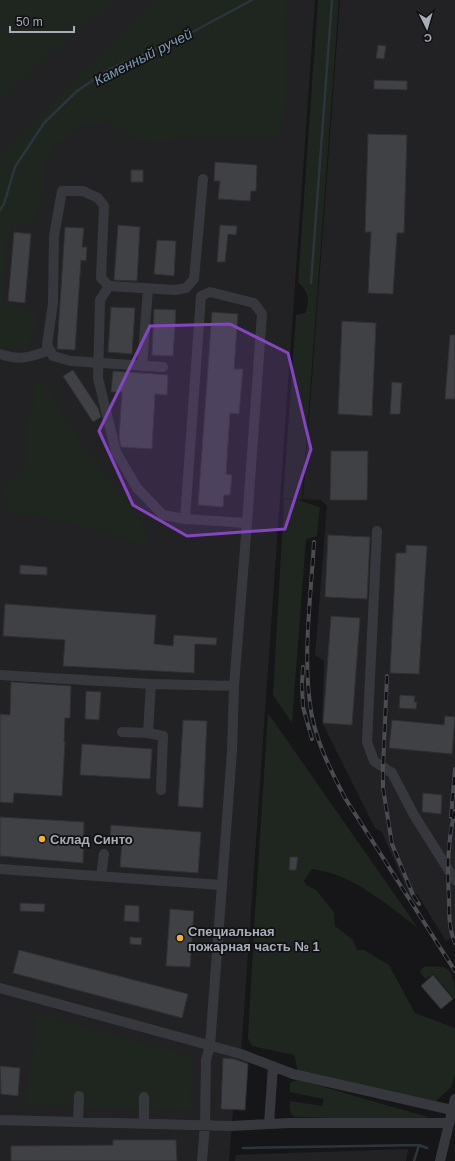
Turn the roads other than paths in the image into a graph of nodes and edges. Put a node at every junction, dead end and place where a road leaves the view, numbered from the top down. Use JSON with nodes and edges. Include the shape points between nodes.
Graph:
{"nodes":[{"id":1,"x":202,"y":179,"type":"dead end"},
{"id":2,"x":108,"y":286,"type":"junction"},
{"id":3,"x":148,"y":289,"type":"junction"},
{"id":4,"x":50,"y":350,"type":"junction"},
{"id":5,"x":0,"y":354,"type":"edge"},
{"id":6,"x":98,"y":363,"type":"junction"},
{"id":7,"x":142,"y":366,"type":"junction"},
{"id":8,"x":163,"y":367,"type":"dead end"},
{"id":9,"x":186,"y":519,"type":"junction"},
{"id":10,"x":247,"y":523,"type":"junction"},
{"id":11,"x":378,"y":531,"type":"dead end"},
{"id":12,"x":0,"y":675,"type":"edge"},
{"id":13,"x":151,"y":684,"type":"junction"},
{"id":14,"x":234,"y":686,"type":"junction"},
{"id":15,"x":122,"y":732,"type":"dead end"},
{"id":16,"x":148,"y":733,"type":"junction"},
{"id":17,"x":161,"y":790,"type":"dead end"},
{"id":18,"x":104,"y":854,"type":"dead end"},
{"id":19,"x":0,"y":868,"type":"edge"},
{"id":20,"x":101,"y":876,"type":"junction"},
{"id":21,"x":455,"y":880,"type":"edge"},
{"id":22,"x":221,"y":885,"type":"junction"},
{"id":23,"x":0,"y":988,"type":"edge"},
{"id":24,"x":210,"y":1046,"type":"junction"},
{"id":25,"x":274,"y":1066,"type":"junction"},
{"id":26,"x":79,"y":1096,"type":"dead end"},
{"id":27,"x":144,"y":1097,"type":"dead end"},
{"id":28,"x":455,"y":1099,"type":"edge"},
{"id":29,"x":452,"y":1110,"type":"junction"},
{"id":30,"x":0,"y":1120,"type":"edge"},
{"id":31,"x":78,"y":1122,"type":"junction"},
{"id":32,"x":144,"y":1123,"type":"junction"},
{"id":33,"x":450,"y":1123,"type":"junction"},
{"id":34,"x":269,"y":1124,"type":"junction"},
{"id":35,"x":205,"y":1125,"type":"junction"},
{"id":36,"x":202,"y":1161,"type":"edge"},
{"id":37,"x":440,"y":1161,"type":"edge"}],
"edges":[{"from":1,"to":3,"type":"street","via":[[194,279],[186,288]]},
{"from":2,"to":3,"type":"street"},
{"from":2,"to":4,"type":"street","via":[[101,278],[104,206],[98,198],[83,191],[62,191],[54,236],[53,303],[47,345]]},
{"from":2,"to":6,"type":"street","via":[[100,300]]},
{"from":3,"to":7,"type":"street"},
{"from":4,"to":5,"type":"street","via":[[29,357],[14,358]]},
{"from":4,"to":6,"type":"street","via":[[53,356],[71,361]]},
{"from":6,"to":7,"type":"street"},
{"from":6,"to":9,"type":"street","via":[[98,378],[116,452],[137,488],[163,515]]},
{"from":7,"to":8,"type":"street"},
{"from":9,"to":10,"type":"street"},
{"from":9,"to":10,"type":"street","via":[[201,296],[210,292],[254,303],[262,314]]},
{"from":10,"to":14,"type":"street"},
{"from":11,"to":21,"type":"street","via":[[367,742],[374,761],[392,773],[414,816]]},
{"from":12,"to":13,"type":"street"},
{"from":13,"to":14,"type":"street"},
{"from":13,"to":16,"type":"street"},
{"from":14,"to":22,"type":"street","via":[[232,751]]},
{"from":15,"to":16,"type":"street"},
{"from":16,"to":17,"type":"street","via":[[163,736]]},
{"from":18,"to":20,"type":"street"},
{"from":19,"to":20,"type":"street"},
{"from":20,"to":22,"type":"street"},
{"from":22,"to":24,"type":"street"},
{"from":23,"to":24,"type":"street"},
{"from":24,"to":25,"type":"street"},
{"from":24,"to":35,"type":"street","via":[[206,1060]]},
{"from":25,"to":29,"type":"street","via":[[293,1074]]},
{"from":25,"to":34,"type":"street"},
{"from":26,"to":31,"type":"street"},
{"from":27,"to":32,"type":"street"},
{"from":28,"to":29,"type":"street"},
{"from":29,"to":33,"type":"street"},
{"from":30,"to":31,"type":"street"},
{"from":31,"to":32,"type":"street"},
{"from":32,"to":35,"type":"street"},
{"from":33,"to":34,"type":"street"},
{"from":33,"to":37,"type":"street"},
{"from":34,"to":35,"type":"street"},
{"from":35,"to":36,"type":"street"}]}
